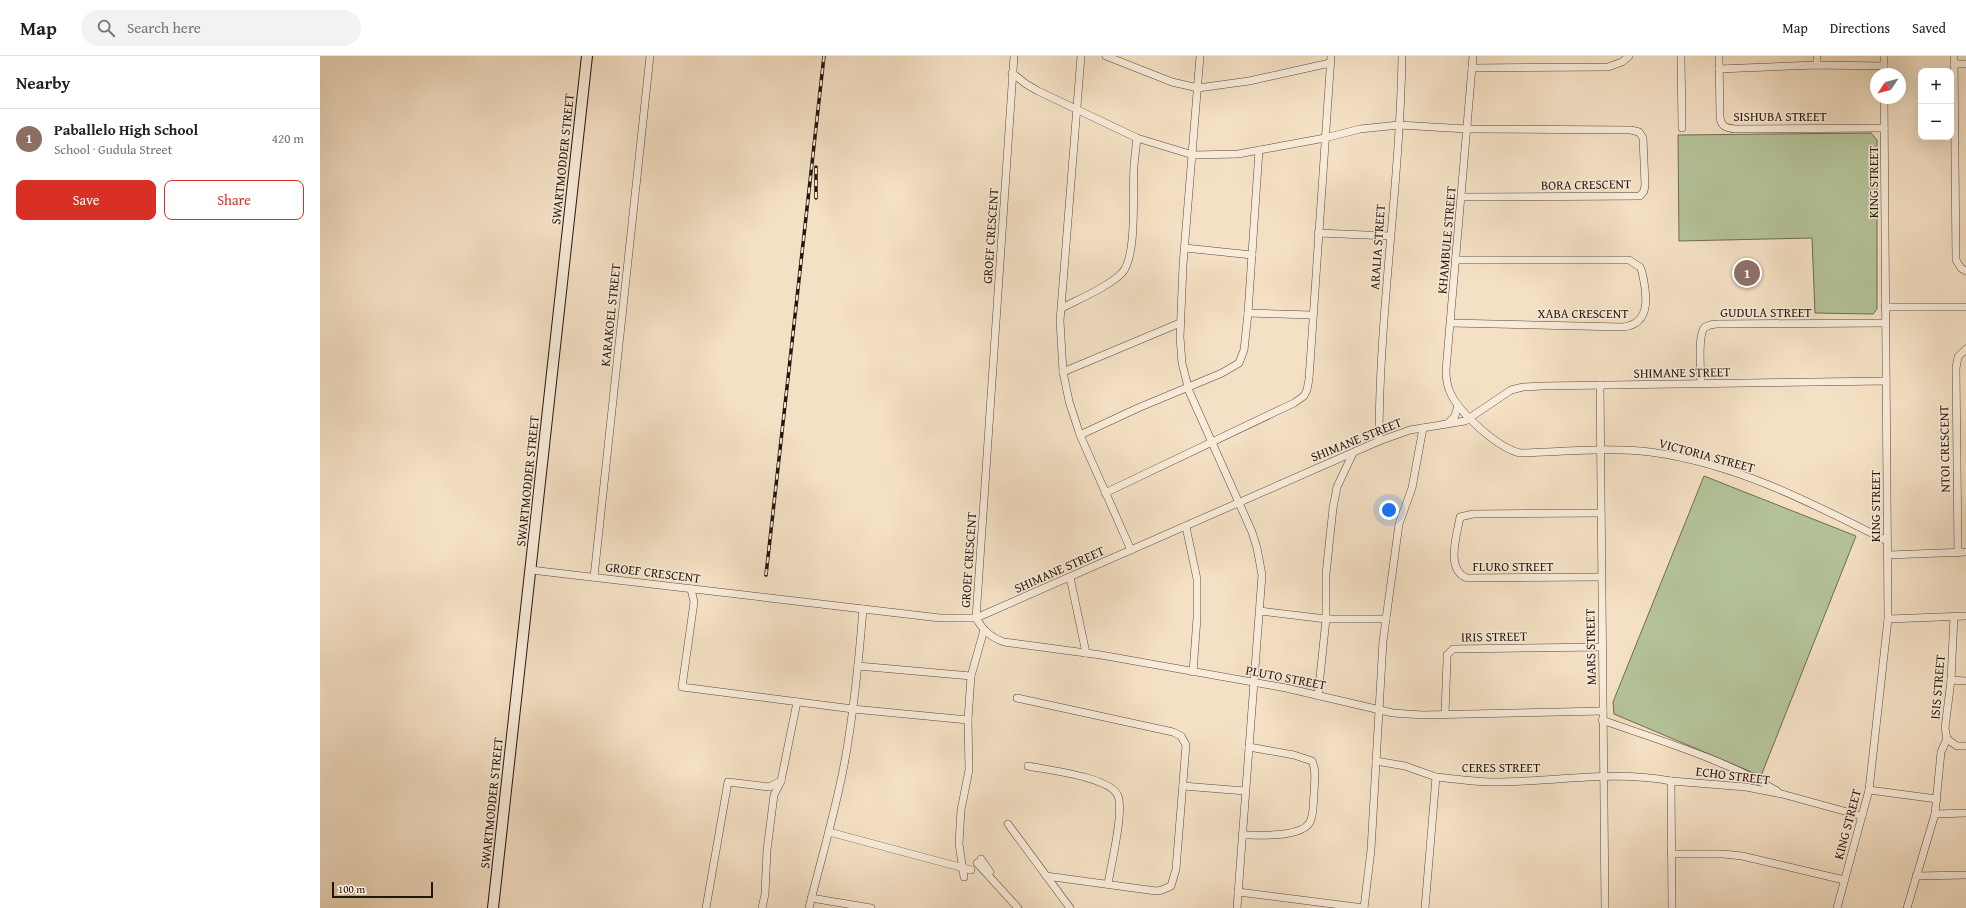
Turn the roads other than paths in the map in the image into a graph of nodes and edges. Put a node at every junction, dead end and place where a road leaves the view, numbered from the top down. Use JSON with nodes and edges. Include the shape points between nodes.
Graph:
{"nodes":[{"id":1,"x":586,"y":56,"type":"edge"},
{"id":2,"x":650,"y":56,"type":"edge"},
{"id":3,"x":1014,"y":56,"type":"edge"},
{"id":4,"x":1081,"y":56,"type":"edge"},
{"id":5,"x":1106,"y":56,"type":"edge"},
{"id":6,"x":1200,"y":56,"type":"edge"},
{"id":7,"x":1402,"y":56,"type":"edge"},
{"id":8,"x":1473,"y":56,"type":"edge"},
{"id":9,"x":1629,"y":56,"type":"edge"},
{"id":10,"x":1681,"y":56,"type":"edge"},
{"id":11,"x":1718,"y":56,"type":"edge"},
{"id":12,"x":1817,"y":56,"type":"edge"},
{"id":13,"x":1884,"y":56,"type":"edge"},
{"id":14,"x":1954,"y":56,"type":"edge"},
{"id":15,"x":1330,"y":59,"type":"edge"},
{"id":16,"x":1954,"y":64,"type":"junction"},
{"id":17,"x":1966,"y":64,"type":"edge"},
{"id":18,"x":1817,"y":65,"type":"junction"},
{"id":19,"x":1884,"y":66,"type":"joint"},
{"id":20,"x":1472,"y":68,"type":"junction"},
{"id":21,"x":1719,"y":69,"type":"junction"},
{"id":22,"x":1012,"y":73,"type":"junction"},
{"id":23,"x":1198,"y":88,"type":"junction"},
{"id":24,"x":1884,"y":104,"type":"edge"},
{"id":25,"x":1076,"y":108,"type":"junction"},
{"id":26,"x":1399,"y":125,"type":"junction"},
{"id":27,"x":1682,"y":128,"type":"dead end"},
{"id":28,"x":1884,"y":128,"type":"junction"},
{"id":29,"x":1467,"y":129,"type":"junction"},
{"id":30,"x":1137,"y":138,"type":"junction"},
{"id":31,"x":1326,"y":138,"type":"junction"},
{"id":32,"x":1260,"y":150,"type":"junction"},
{"id":33,"x":1193,"y":155,"type":"junction"},
{"id":34,"x":1462,"y":197,"type":"junction"},
{"id":35,"x":1318,"y":233,"type":"junction"},
{"id":36,"x":1390,"y":236,"type":"junction"},
{"id":37,"x":1185,"y":248,"type":"junction"},
{"id":38,"x":1252,"y":255,"type":"junction"},
{"id":39,"x":1456,"y":260,"type":"junction"},
{"id":40,"x":1966,"y":271,"type":"edge"},
{"id":41,"x":1885,"y":307,"type":"junction"},
{"id":42,"x":1966,"y":307,"type":"edge"},
{"id":43,"x":1062,"y":308,"type":"junction"},
{"id":44,"x":1248,"y":313,"type":"junction"},
{"id":45,"x":1312,"y":315,"type":"junction"},
{"id":46,"x":1180,"y":323,"type":"junction"},
{"id":47,"x":1451,"y":323,"type":"junction"},
{"id":48,"x":1885,"y":323,"type":"junction"},
{"id":49,"x":1966,"y":348,"type":"edge"},
{"id":50,"x":1063,"y":372,"type":"junction"},
{"id":51,"x":1886,"y":381,"type":"junction"},
{"id":52,"x":1701,"y":383,"type":"junction"},
{"id":53,"x":1600,"y":385,"type":"junction"},
{"id":54,"x":1187,"y":387,"type":"junction"},
{"id":55,"x":1458,"y":405,"type":"junction"},
{"id":56,"x":1471,"y":418,"type":"junction"},
{"id":57,"x":1448,"y":423,"type":"junction"},
{"id":58,"x":1423,"y":428,"type":"junction"},
{"id":59,"x":1080,"y":435,"type":"junction"},
{"id":60,"x":1379,"y":441,"type":"junction"},
{"id":61,"x":1213,"y":443,"type":"junction"},
{"id":62,"x":1600,"y":450,"type":"junction"},
{"id":63,"x":1353,"y":453,"type":"junction"},
{"id":64,"x":1105,"y":493,"type":"junction"},
{"id":65,"x":1239,"y":503,"type":"junction"},
{"id":66,"x":1600,"y":512,"type":"junction"},
{"id":67,"x":1186,"y":527,"type":"junction"},
{"id":68,"x":1887,"y":541,"type":"junction"},
{"id":69,"x":1131,"y":550,"type":"junction"},
{"id":70,"x":1966,"y":552,"type":"edge"},
{"id":71,"x":1958,"y":553,"type":"junction"},
{"id":72,"x":1888,"y":555,"type":"junction"},
{"id":73,"x":531,"y":570,"type":"junction"},
{"id":74,"x":594,"y":577,"type":"junction"},
{"id":75,"x":1070,"y":577,"type":"junction"},
{"id":76,"x":1600,"y":577,"type":"junction"},
{"id":77,"x":691,"y":589,"type":"junction"},
{"id":78,"x":863,"y":609,"type":"junction"},
{"id":79,"x":1260,"y":611,"type":"junction"},
{"id":80,"x":1954,"y":616,"type":"junction"},
{"id":81,"x":1966,"y":616,"type":"edge"},
{"id":82,"x":976,"y":618,"type":"junction"},
{"id":83,"x":1326,"y":619,"type":"junction"},
{"id":84,"x":1386,"y":619,"type":"junction"},
{"id":85,"x":1888,"y":619,"type":"junction"},
{"id":86,"x":984,"y":630,"type":"junction"},
{"id":87,"x":1602,"y":647,"type":"junction"},
{"id":88,"x":1086,"y":652,"type":"junction"},
{"id":89,"x":858,"y":666,"type":"junction"},
{"id":90,"x":1193,"y":672,"type":"junction"},
{"id":91,"x":971,"y":676,"type":"junction"},
{"id":92,"x":1951,"y":680,"type":"junction"},
{"id":93,"x":1966,"y":681,"type":"edge"},
{"id":94,"x":1254,"y":683,"type":"junction"},
{"id":95,"x":1318,"y":696,"type":"junction"},
{"id":96,"x":1017,"y":698,"type":"dead end"},
{"id":97,"x":797,"y":702,"type":"junction"},
{"id":98,"x":853,"y":709,"type":"junction"},
{"id":99,"x":1379,"y":709,"type":"junction"},
{"id":100,"x":1603,"y":711,"type":"junction"},
{"id":101,"x":1445,"y":714,"type":"junction"},
{"id":102,"x":968,"y":720,"type":"junction"},
{"id":103,"x":1602,"y":720,"type":"junction"},
{"id":104,"x":1947,"y":739,"type":"junction"},
{"id":105,"x":1966,"y":746,"type":"edge"},
{"id":106,"x":1249,"y":747,"type":"junction"},
{"id":107,"x":1376,"y":762,"type":"junction"},
{"id":108,"x":1028,"y":766,"type":"dead end"},
{"id":109,"x":1436,"y":777,"type":"junction"},
{"id":110,"x":1602,"y":777,"type":"junction"},
{"id":111,"x":781,"y":780,"type":"junction"},
{"id":112,"x":1671,"y":781,"type":"junction"},
{"id":113,"x":1183,"y":786,"type":"junction"},
{"id":114,"x":1869,"y":790,"type":"junction"},
{"id":115,"x":1245,"y":792,"type":"junction"},
{"id":116,"x":1782,"y":794,"type":"junction"},
{"id":117,"x":1937,"y":799,"type":"junction"},
{"id":118,"x":1966,"y":813,"type":"edge"},
{"id":119,"x":1935,"y":814,"type":"junction"},
{"id":120,"x":1862,"y":816,"type":"junction"},
{"id":121,"x":1008,"y":824,"type":"dead end"},
{"id":122,"x":829,"y":832,"type":"junction"},
{"id":123,"x":1242,"y":836,"type":"junction"},
{"id":124,"x":1671,"y":854,"type":"junction"},
{"id":125,"x":979,"y":861,"type":"dead end"},
{"id":126,"x":971,"y":870,"type":"dead end"},
{"id":127,"x":1966,"y":874,"type":"edge"},
{"id":128,"x":1046,"y":876,"type":"junction"},
{"id":129,"x":1916,"y":876,"type":"junction"},
{"id":130,"x":964,"y":877,"type":"dead end"},
{"id":131,"x":1844,"y":880,"type":"junction"},
{"id":132,"x":1108,"y":884,"type":"junction"},
{"id":133,"x":1238,"y":892,"type":"junction"},
{"id":134,"x":812,"y":898,"type":"junction"},
{"id":135,"x":493,"y":908,"type":"edge"},
{"id":136,"x":706,"y":908,"type":"edge"},
{"id":137,"x":762,"y":908,"type":"edge"},
{"id":138,"x":809,"y":908,"type":"edge"},
{"id":139,"x":871,"y":908,"type":"edge"},
{"id":140,"x":1017,"y":908,"type":"edge"},
{"id":141,"x":1070,"y":908,"type":"edge"},
{"id":142,"x":1238,"y":908,"type":"edge"},
{"id":143,"x":1364,"y":908,"type":"edge"},
{"id":144,"x":1425,"y":908,"type":"edge"},
{"id":145,"x":1605,"y":908,"type":"edge"},
{"id":146,"x":1672,"y":908,"type":"edge"},
{"id":147,"x":1837,"y":908,"type":"edge"},
{"id":148,"x":1907,"y":908,"type":"edge"}],
"edges":[{"from":1,"to":73,"type":"main road","name":"SWARTMODDER STREET"},
{"from":2,"to":74,"type":"street","name":"KARAKOEL STREET"},
{"from":3,"to":22,"type":"street","name":"GROEF CRESCENT"},
{"from":4,"to":25,"type":"street"},
{"from":5,"to":23,"type":"street","via":[[1172,82]]},
{"from":6,"to":23,"type":"street"},
{"from":7,"to":26,"type":"street","name":"ARALIA STREET"},
{"from":8,"to":20,"type":"street","name":"KHAMBULE STREET"},
{"from":9,"to":20,"type":"street","via":[[1622,62],[1608,67]]},
{"from":10,"to":27,"type":"street"},
{"from":11,"to":21,"type":"street","name":"SISHUBA STREET"},
{"from":12,"to":18,"type":"street"},
{"from":13,"to":19,"type":"street"},
{"from":14,"to":16,"type":"street"},
{"from":15,"to":23,"type":"street","via":[[1250,81]]},
{"from":15,"to":31,"type":"street"},
{"from":16,"to":17,"type":"street"},
{"from":16,"to":40,"type":"street","via":[[1956,260]]},
{"from":18,"to":19,"type":"street"},
{"from":18,"to":21,"type":"street"},
{"from":20,"to":29,"type":"street","name":"KHAMBULE STREET"},
{"from":21,"to":28,"type":"street","name":"SISHUBA STREET","via":[[1720,121],[1728,129]]},
{"from":22,"to":25,"type":"street","via":[[1038,91]]},
{"from":22,"to":82,"type":"street","name":"GROEF CRESCENT"},
{"from":23,"to":33,"type":"street"},
{"from":24,"to":28,"type":"street","name":"KING STREET"},
{"from":25,"to":30,"type":"street"},
{"from":25,"to":43,"type":"street"},
{"from":26,"to":29,"type":"street"},
{"from":26,"to":31,"type":"street","via":[[1360,129]]},
{"from":26,"to":36,"type":"street","name":"ARALIA STREET"},
{"from":28,"to":41,"type":"street","name":"KING STREET"},
{"from":29,"to":34,"type":"street","name":"KHAMBULE STREET"},
{"from":29,"to":34,"type":"street","name":"BORA CRESCENT","via":[[1637,130],[1643,138],[1646,185],[1642,194],[1636,196]]},
{"from":30,"to":33,"type":"street"},
{"from":30,"to":43,"type":"street","via":[[1133,221],[1130,251],[1125,268],[1111,281]]},
{"from":31,"to":32,"type":"street"},
{"from":31,"to":35,"type":"street"},
{"from":32,"to":33,"type":"street","via":[[1215,156]]},
{"from":32,"to":38,"type":"street"},
{"from":33,"to":37,"type":"street"},
{"from":34,"to":39,"type":"street","name":"KHAMBULE STREET"},
{"from":35,"to":36,"type":"street"},
{"from":35,"to":45,"type":"street"},
{"from":36,"to":60,"type":"street","name":"ARALIA STREET","via":[[1380,370]]},
{"from":37,"to":38,"type":"street"},
{"from":37,"to":46,"type":"street"},
{"from":38,"to":44,"type":"street"},
{"from":39,"to":47,"type":"street","name":"KHAMBULE STREET"},
{"from":39,"to":47,"type":"street","name":"XABA CRESCENT","via":[[1629,260],[1640,267],[1642,272],[1645,308],[1640,321],[1623,326]]},
{"from":41,"to":42,"type":"street"},
{"from":41,"to":48,"type":"street","name":"KING STREET"},
{"from":43,"to":50,"type":"street","via":[[1060,346]]},
{"from":44,"to":45,"type":"street"},
{"from":44,"to":54,"type":"street","via":[[1244,350],[1239,363]]},
{"from":45,"to":61,"type":"street","via":[[1309,379],[1304,396]]},
{"from":46,"to":50,"type":"street"},
{"from":46,"to":54,"type":"street","via":[[1182,363]]},
{"from":47,"to":55,"type":"street","name":"KHAMBULE STREET","via":[[1446,378],[1450,392]]},
{"from":48,"to":51,"type":"street","name":"KING STREET"},
{"from":48,"to":52,"type":"street","name":"GUDULA STREET","via":[[1708,326],[1700,337]]},
{"from":49,"to":71,"type":"street","name":"NTOI CRESCENT","via":[[1958,357],[1956,368]]},
{"from":50,"to":59,"type":"street"},
{"from":51,"to":52,"type":"street","name":"SHIMANE STREET"},
{"from":51,"to":68,"type":"street","name":"KING STREET"},
{"from":52,"to":53,"type":"street","name":"SHIMANE STREET"},
{"from":53,"to":56,"type":"street","name":"SHIMANE STREET","via":[[1523,386],[1504,394]]},
{"from":53,"to":62,"type":"street","name":"MARS STREET"},
{"from":54,"to":59,"type":"street"},
{"from":54,"to":61,"type":"street"},
{"from":55,"to":56,"type":"street","name":"KHAMBULE STREET"},
{"from":55,"to":57,"type":"street","via":[[1455,416]]},
{"from":56,"to":57,"type":"street","name":"SHIMANE STREET"},
{"from":56,"to":62,"type":"street","name":"VICTORIA STREET","via":[[1492,439],[1511,450]]},
{"from":57,"to":58,"type":"street","name":"SHIMANE STREET"},
{"from":58,"to":60,"type":"street","name":"SHIMANE STREET"},
{"from":58,"to":84,"type":"street","via":[[1412,488],[1399,524]]},
{"from":59,"to":64,"type":"street"},
{"from":60,"to":63,"type":"street","name":"SHIMANE STREET"},
{"from":61,"to":64,"type":"street"},
{"from":61,"to":65,"type":"street"},
{"from":62,"to":66,"type":"street","name":"MARS STREET"},
{"from":62,"to":68,"type":"street","name":"VICTORIA STREET","via":[[1650,452],[1692,460],[1754,479],[1804,499]]},
{"from":63,"to":65,"type":"street","name":"SHIMANE STREET"},
{"from":63,"to":83,"type":"street","via":[[1337,487],[1333,508],[1326,574]]},
{"from":64,"to":69,"type":"street"},
{"from":65,"to":67,"type":"street","name":"SHIMANE STREET"},
{"from":65,"to":79,"type":"street","via":[[1254,538],[1260,562]]},
{"from":66,"to":76,"type":"street","name":"MARS STREET"},
{"from":66,"to":76,"type":"street","name":"FLURO STREET","via":[[1473,514],[1460,517],[1454,557],[1456,569],[1462,577],[1467,578]]},
{"from":67,"to":69,"type":"street","name":"SHIMANE STREET"},
{"from":67,"to":90,"type":"street","via":[[1197,579]]},
{"from":68,"to":72,"type":"street","name":"KING STREET"},
{"from":69,"to":75,"type":"street","name":"SHIMANE STREET"},
{"from":70,"to":71,"type":"street"},
{"from":71,"to":72,"type":"street"},
{"from":72,"to":85,"type":"street","name":"KING STREET"},
{"from":73,"to":74,"type":"street","name":"GROEF CRESCENT"},
{"from":73,"to":135,"type":"main road","name":"SWARTMODDER STREET"},
{"from":74,"to":77,"type":"street","name":"GROEF CRESCENT"},
{"from":75,"to":82,"type":"street","name":"SHIMANE STREET"},
{"from":75,"to":88,"type":"street"},
{"from":76,"to":87,"type":"street","name":"MARS STREET"},
{"from":77,"to":78,"type":"street","name":"GROEF CRESCENT"},
{"from":77,"to":97,"type":"street","via":[[694,602],[682,687]]},
{"from":78,"to":82,"type":"street","name":"GROEF CRESCENT","via":[[954,619]]},
{"from":78,"to":89,"type":"street"},
{"from":79,"to":83,"type":"street"},
{"from":79,"to":94,"type":"street"},
{"from":80,"to":81,"type":"street"},
{"from":80,"to":85,"type":"street"},
{"from":80,"to":92,"type":"street","name":"ISIS STREET"},
{"from":82,"to":86,"type":"street","name":"PLUTO STREET"},
{"from":83,"to":84,"type":"street"},
{"from":83,"to":95,"type":"street"},
{"from":84,"to":99,"type":"street"},
{"from":85,"to":114,"type":"street","name":"KING STREET"},
{"from":86,"to":88,"type":"street","name":"PLUTO STREET","via":[[1004,642]]},
{"from":86,"to":91,"type":"street"},
{"from":87,"to":100,"type":"street","name":"MARS STREET"},
{"from":87,"to":101,"type":"street","name":"IRIS STREET","via":[[1453,649],[1447,655]]},
{"from":88,"to":90,"type":"street","name":"PLUTO STREET"},
{"from":89,"to":91,"type":"street"},
{"from":89,"to":98,"type":"street"},
{"from":90,"to":94,"type":"street","name":"PLUTO STREET"},
{"from":91,"to":102,"type":"street"},
{"from":92,"to":93,"type":"street"},
{"from":92,"to":104,"type":"street","name":"ISIS STREET","via":[[1945,728]]},
{"from":94,"to":95,"type":"street","name":"PLUTO STREET"},
{"from":94,"to":106,"type":"street"},
{"from":95,"to":99,"type":"street","name":"PLUTO STREET"},
{"from":96,"to":113,"type":"street","via":[[1179,734],[1186,745]]},
{"from":97,"to":98,"type":"street"},
{"from":97,"to":111,"type":"street"},
{"from":98,"to":102,"type":"street"},
{"from":98,"to":122,"type":"street"},
{"from":99,"to":101,"type":"street","name":"PLUTO STREET","via":[[1405,714]]},
{"from":99,"to":107,"type":"street"},
{"from":100,"to":101,"type":"street","name":"PLUTO STREET"},
{"from":100,"to":103,"type":"street","name":"MARS STREET"},
{"from":102,"to":130,"type":"street","via":[[969,770],[961,810],[959,844]]},
{"from":103,"to":110,"type":"street","name":"MARS STREET"},
{"from":103,"to":116,"type":"street","via":[[1754,777]]},
{"from":104,"to":105,"type":"street","via":[[1957,746]]},
{"from":104,"to":117,"type":"street","via":[[1941,752]]},
{"from":106,"to":115,"type":"street"},
{"from":106,"to":123,"type":"street","via":[[1312,761],[1315,770],[1313,813],[1308,825],[1299,831]]},
{"from":107,"to":109,"type":"street","name":"CERES STREET","via":[[1405,766]]},
{"from":107,"to":143,"type":"street","via":[[1369,877]]},
{"from":108,"to":132,"type":"street","via":[[1106,784],[1116,792],[1120,809]]},
{"from":109,"to":110,"type":"street","name":"CERES STREET","via":[[1494,782]]},
{"from":109,"to":144,"type":"street"},
{"from":110,"to":112,"type":"street","name":"CERES STREET"},
{"from":110,"to":145,"type":"street","name":"MARS STREET"},
{"from":111,"to":136,"type":"street","via":[[769,787],[728,782]]},
{"from":111,"to":137,"type":"street","via":[[774,795]]},
{"from":112,"to":116,"type":"street","name":"ECHO STREET","via":[[1746,787]]},
{"from":112,"to":124,"type":"street"},
{"from":113,"to":115,"type":"street"},
{"from":113,"to":132,"type":"street","via":[[1176,869],[1171,886],[1156,891]]},
{"from":114,"to":117,"type":"street"},
{"from":114,"to":120,"type":"street","name":"KING STREET"},
{"from":115,"to":123,"type":"street"},
{"from":116,"to":120,"type":"street","name":"ECHO STREET"},
{"from":117,"to":119,"type":"street"},
{"from":118,"to":119,"type":"street"},
{"from":119,"to":129,"type":"street"},
{"from":120,"to":131,"type":"street","name":"KING STREET"},
{"from":121,"to":128,"type":"street"},
{"from":122,"to":126,"type":"street"},
{"from":122,"to":134,"type":"street"},
{"from":123,"to":133,"type":"street"},
{"from":124,"to":131,"type":"street","via":[[1723,854],[1747,857]]},
{"from":124,"to":146,"type":"street"},
{"from":125,"to":140,"type":"street"},
{"from":127,"to":129,"type":"street"},
{"from":128,"to":132,"type":"street"},
{"from":128,"to":141,"type":"street"},
{"from":129,"to":148,"type":"street"},
{"from":131,"to":147,"type":"street","name":"KING STREET"},
{"from":133,"to":142,"type":"street"},
{"from":133,"to":143,"type":"street"},
{"from":134,"to":138,"type":"street"},
{"from":134,"to":139,"type":"street"}]}
